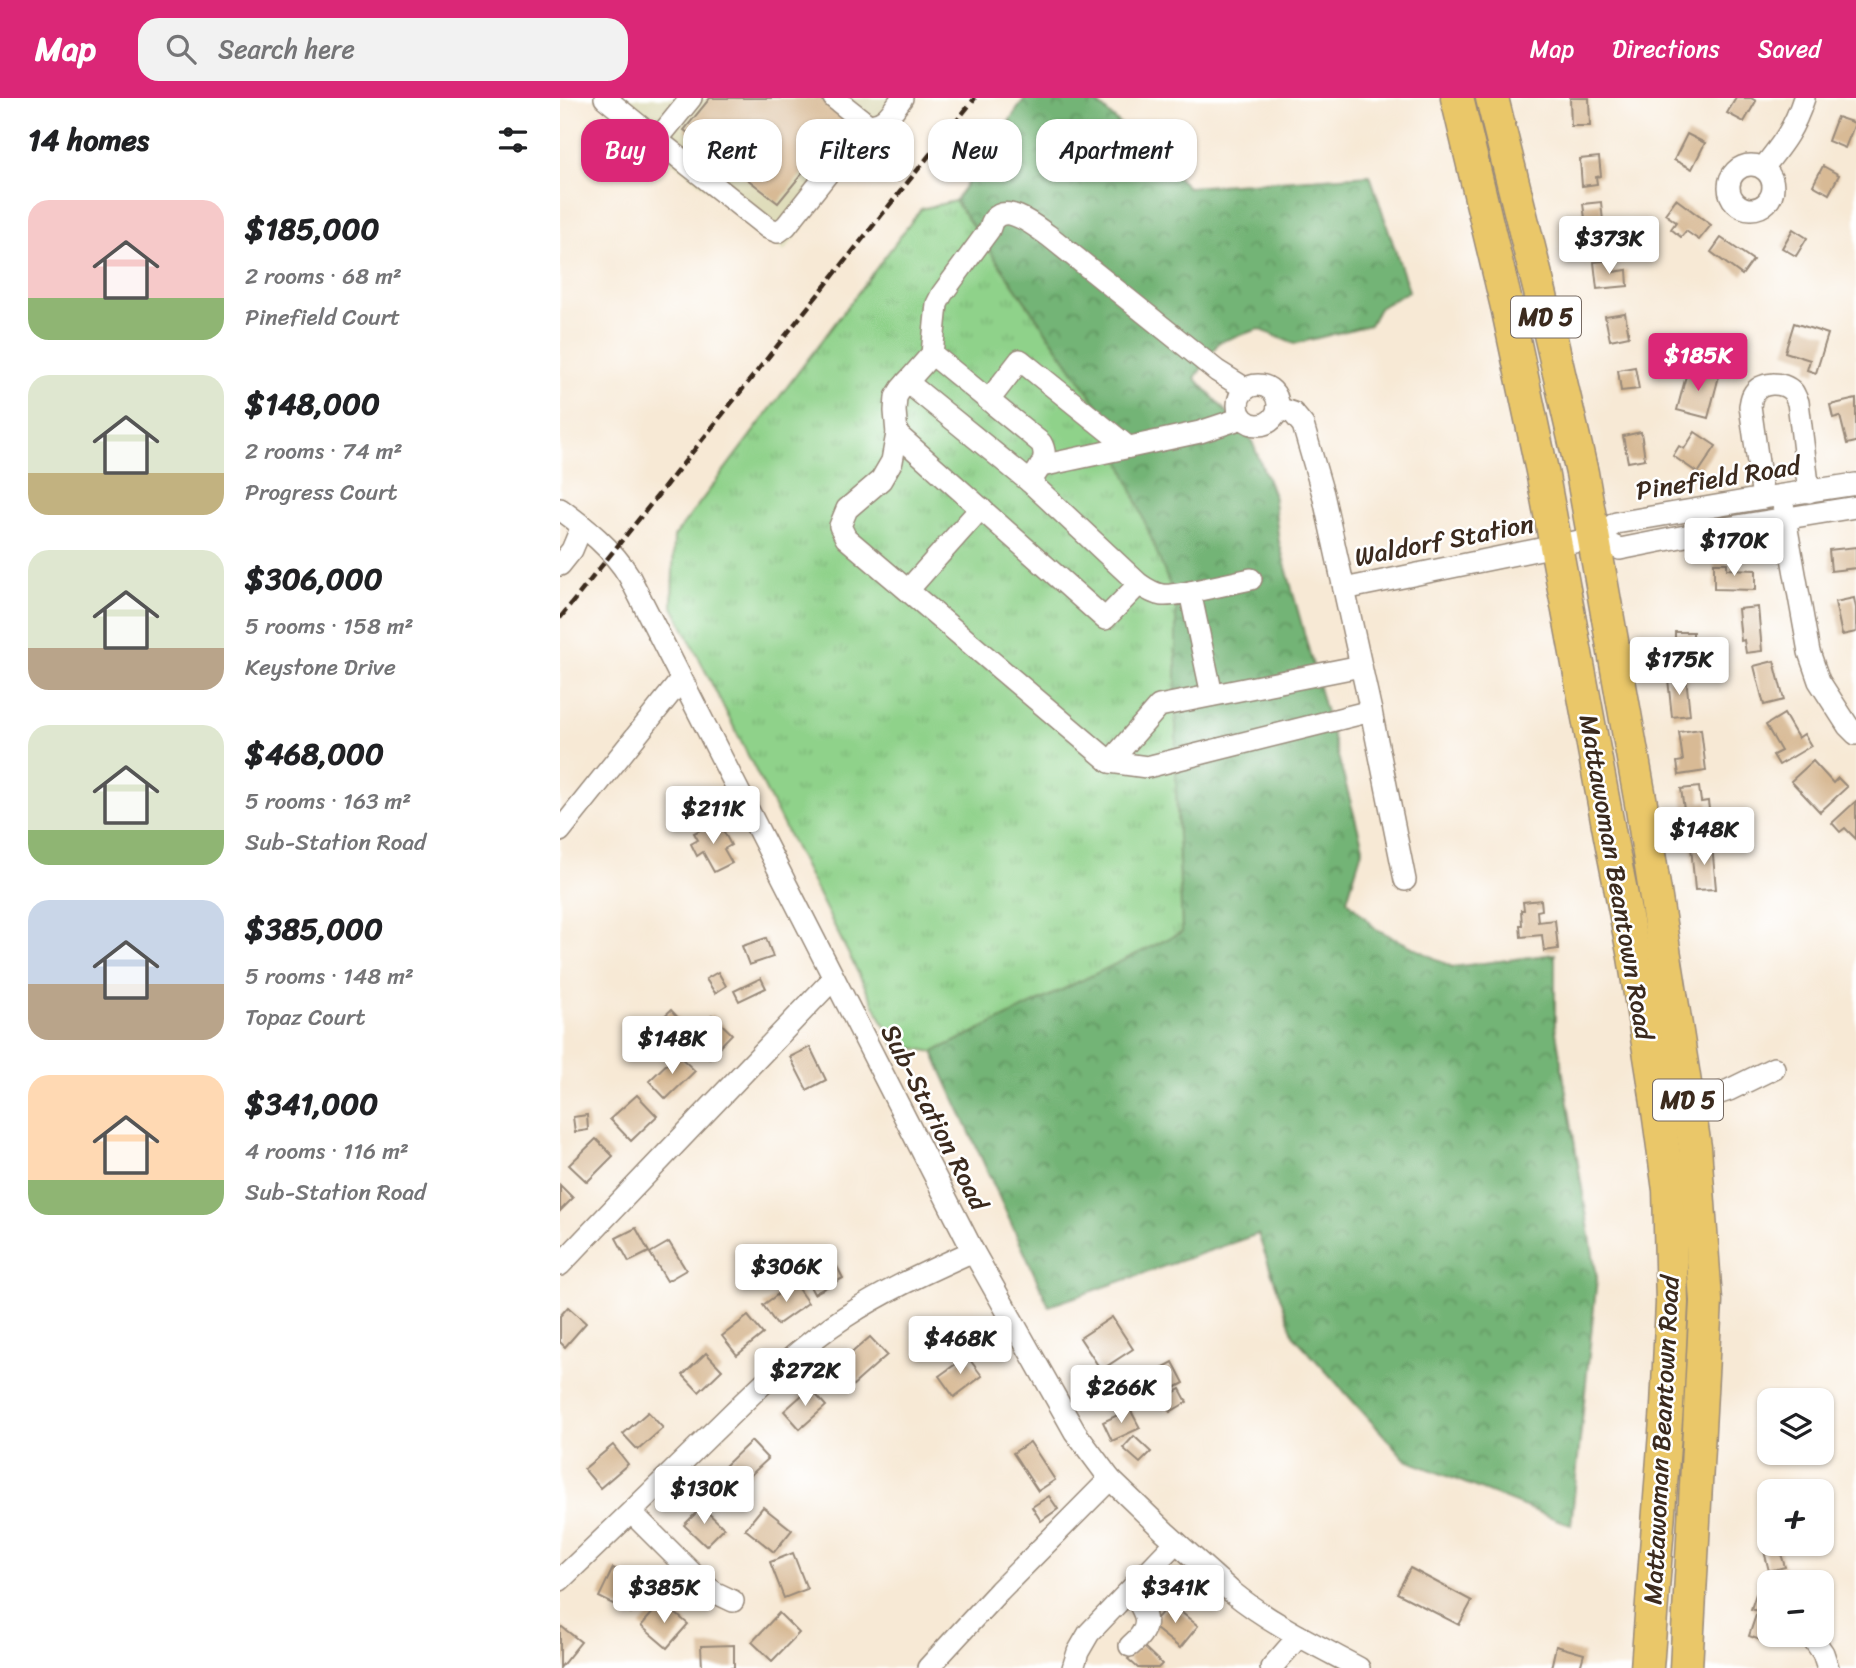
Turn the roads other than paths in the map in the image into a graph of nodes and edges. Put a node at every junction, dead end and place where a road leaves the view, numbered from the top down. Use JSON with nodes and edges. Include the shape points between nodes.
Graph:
{"nodes":[{"id":1,"x":605,"y":98,"type":"edge"},
{"id":2,"x":834,"y":98,"type":"edge"},
{"id":3,"x":1457,"y":98,"type":"edge"},
{"id":4,"x":1492,"y":98,"type":"edge"},
{"id":5,"x":1804,"y":98,"type":"edge"},
{"id":6,"x":898,"y":100,"type":"edge"},
{"id":7,"x":682,"y":101,"type":"edge"},
{"id":8,"x":631,"y":119,"type":"edge"},
{"id":9,"x":861,"y":119,"type":"edge"},
{"id":10,"x":885,"y":119,"type":"edge"},
{"id":11,"x":669,"y":121,"type":"edge"},
{"id":12,"x":669,"y":150,"type":"edge"},
{"id":13,"x":1763,"y":168,"type":"dead end"},
{"id":14,"x":821,"y":182,"type":"edge"},
{"id":15,"x":932,"y":354,"type":"junction"},
{"id":16,"x":907,"y":382,"type":"junction"},
{"id":17,"x":1246,"y":388,"type":"junction"},
{"id":18,"x":989,"y":400,"type":"junction"},
{"id":19,"x":1278,"y":408,"type":"junction"},
{"id":20,"x":1242,"y":418,"type":"junction"},
{"id":21,"x":897,"y":434,"type":"junction"},
{"id":22,"x":1129,"y":447,"type":"junction"},
{"id":23,"x":1035,"y":474,"type":"junction"},
{"id":24,"x":1856,"y":484,"type":"edge"},
{"id":25,"x":1809,"y":492,"type":"junction"},
{"id":26,"x":1772,"y":497,"type":"junction"},
{"id":27,"x":1856,"y":507,"type":"edge"},
{"id":28,"x":981,"y":508,"type":"junction"},
{"id":29,"x":560,"y":509,"type":"edge"},
{"id":30,"x":1786,"y":518,"type":"junction"},
{"id":31,"x":582,"y":526,"type":"junction"},
{"id":32,"x":1594,"y":538,"type":"junction"},
{"id":33,"x":1556,"y":546,"type":"junction"},
{"id":34,"x":560,"y":565,"type":"edge"},
{"id":35,"x":1251,"y":579,"type":"dead end"},
{"id":36,"x":1139,"y":584,"type":"junction"},
{"id":37,"x":1344,"y":589,"type":"junction"},
{"id":38,"x":908,"y":590,"type":"junction"},
{"id":39,"x":1190,"y":592,"type":"junction"},
{"id":40,"x":1361,"y":666,"type":"junction"},
{"id":41,"x":681,"y":680,"type":"junction"},
{"id":42,"x":1212,"y":695,"type":"junction"},
{"id":43,"x":1371,"y":711,"type":"junction"},
{"id":44,"x":1856,"y":734,"type":"edge"},
{"id":45,"x":1110,"y":762,"type":"junction"},
{"id":46,"x":560,"y":831,"type":"edge"},
{"id":47,"x":1405,"y":880,"type":"dead end"},
{"id":48,"x":833,"y":979,"type":"junction"},
{"id":49,"x":1773,"y":1068,"type":"dead end"},
{"id":50,"x":1654,"y":1079,"type":"junction"},
{"id":51,"x":1688,"y":1104,"type":"junction"},
{"id":52,"x":973,"y":1251,"type":"junction"},
{"id":53,"x":560,"y":1265,"type":"edge"},
{"id":54,"x":1705,"y":1290,"type":"junction"},
{"id":55,"x":1110,"y":1479,"type":"junction"},
{"id":56,"x":632,"y":1513,"type":"junction"},
{"id":57,"x":1176,"y":1542,"type":"junction"},
{"id":58,"x":560,"y":1580,"type":"edge"},
{"id":59,"x":1131,"y":1590,"type":"junction"},
{"id":60,"x":733,"y":1601,"type":"dead end"},
{"id":61,"x":1299,"y":1636,"type":"junction"},
{"id":62,"x":1130,"y":1646,"type":"dead end"},
{"id":63,"x":1819,"y":1647,"type":"edge"},
{"id":64,"x":928,"y":1668,"type":"edge"},
{"id":65,"x":1073,"y":1668,"type":"edge"},
{"id":66,"x":1271,"y":1668,"type":"edge"},
{"id":67,"x":1359,"y":1668,"type":"edge"},
{"id":68,"x":1647,"y":1668,"type":"edge"},
{"id":69,"x":1686,"y":1668,"type":"edge"},
{"id":70,"x":1828,"y":1668,"type":"edge"}],
"edges":[{"from":1,"to":8,"type":"street"},
{"from":2,"to":9,"type":"street"},
{"from":3,"to":33,"type":"highway","name":"Mattawoman Beantown Road","number":"MD 5","via":[[1508,311]]},
{"from":4,"to":32,"type":"highway","name":"Mattawoman Beantown Road","number":"MD 5","via":[[1544,304]]},
{"from":5,"to":13,"type":"street","via":[[1797,120]]},
{"from":6,"to":10,"type":"street"},
{"from":7,"to":11,"type":"street"},
{"from":12,"to":14,"type":"street","via":[[778,232]]},
{"from":15,"to":16,"type":"street"},
{"from":15,"to":17,"type":"street","via":[[942,294],[994,219],[1014,215],[1049,236],[1217,371]]},
{"from":15,"to":18,"type":"street"},
{"from":16,"to":21,"type":"street","via":[[896,397]]},
{"from":16,"to":23,"type":"street"},
{"from":17,"to":19,"type":"street","via":[[1259,385],[1271,390]]},
{"from":17,"to":20,"type":"street","via":[[1238,399]]},
{"from":18,"to":22,"type":"street","via":[[1020,360]]},
{"from":18,"to":23,"type":"street","via":[[1045,449]]},
{"from":19,"to":20,"type":"street","via":[[1266,424],[1253,425]]},
{"from":19,"to":37,"type":"street","via":[[1293,413],[1303,425]]},
{"from":20,"to":22,"type":"street"},
{"from":21,"to":28,"type":"street"},
{"from":21,"to":38,"type":"street","via":[[892,461],[881,480],[847,509],[840,526],[846,538]]},
{"from":22,"to":23,"type":"street"},
{"from":23,"to":36,"type":"street"},
{"from":24,"to":25,"type":"street","name":"Pinefield Road"},
{"from":25,"to":26,"type":"street","name":"Pinefield Road"},
{"from":25,"to":26,"type":"street","via":[[1798,402],[1792,391],[1770,384],[1753,394],[1750,406]]},
{"from":26,"to":30,"type":"street"},
{"from":26,"to":32,"type":"street","name":"Pinefield Road","via":[[1616,523]]},
{"from":27,"to":30,"type":"street","name":"Pinefield Road"},
{"from":28,"to":36,"type":"street","via":[[1105,619]]},
{"from":28,"to":38,"type":"street"},
{"from":29,"to":31,"type":"street","name":"Sub-Station Road"},
{"from":30,"to":32,"type":"street","name":"Pinefield Road","via":[[1620,549]]},
{"from":30,"to":44,"type":"street","via":[[1809,652],[1819,681]]},
{"from":31,"to":34,"type":"street"},
{"from":31,"to":41,"type":"street","name":"Sub-Station Road","via":[[619,560]]},
{"from":32,"to":33,"type":"street","name":"Pinefield Road"},
{"from":32,"to":51,"type":"highway","name":"Mattawoman Beantown Road","number":"MD 5"},
{"from":33,"to":37,"type":"street","name":"Waldorf Station"},
{"from":33,"to":50,"type":"highway","name":"Mattawoman Beantown Road","number":"MD 5"},
{"from":35,"to":39,"type":"street"},
{"from":36,"to":39,"type":"street","via":[[1163,596]]},
{"from":37,"to":40,"type":"street"},
{"from":38,"to":45,"type":"street"},
{"from":39,"to":42,"type":"street"},
{"from":40,"to":42,"type":"street"},
{"from":40,"to":43,"type":"street"},
{"from":41,"to":46,"type":"street"},
{"from":41,"to":48,"type":"street","name":"Sub-Station Road"},
{"from":42,"to":45,"type":"street","via":[[1159,706]]},
{"from":43,"to":45,"type":"street","via":[[1147,766]]},
{"from":43,"to":47,"type":"street"},
{"from":48,"to":52,"type":"street","name":"Sub-Station Road"},
{"from":48,"to":53,"type":"street"},
{"from":49,"to":51,"type":"street"},
{"from":50,"to":54,"type":"highway","via":[[1668,1099],[1685,1274],[1688,1281]]},
{"from":50,"to":68,"type":"highway","name":"Mattawoman Beantown Road","number":"MD 5","via":[[1669,1190],[1672,1303]]},
{"from":51,"to":54,"type":"highway","name":"Mattawoman Beantown Road","number":"MD 5"},
{"from":52,"to":55,"type":"street","name":"Sub-Station Road","via":[[1075,1432]]},
{"from":52,"to":56,"type":"street","via":[[890,1290],[795,1354]]},
{"from":54,"to":69,"type":"highway","name":"Mattawoman Beantown Road","number":"MD 5"},
{"from":55,"to":57,"type":"street","name":"Sub-Station Road"},
{"from":55,"to":64,"type":"street"},
{"from":56,"to":58,"type":"street"},
{"from":56,"to":60,"type":"street","via":[[702,1583]]},
{"from":57,"to":59,"type":"street"},
{"from":57,"to":61,"type":"street","name":"Sub-Station Road","via":[[1243,1601]]},
{"from":59,"to":62,"type":"street","via":[[1146,1615],[1146,1627]]},
{"from":59,"to":65,"type":"street","via":[[1089,1633]]},
{"from":61,"to":66,"type":"street"},
{"from":61,"to":67,"type":"street","name":"Sub-Station Road"},
{"from":63,"to":70,"type":"street"}]}
